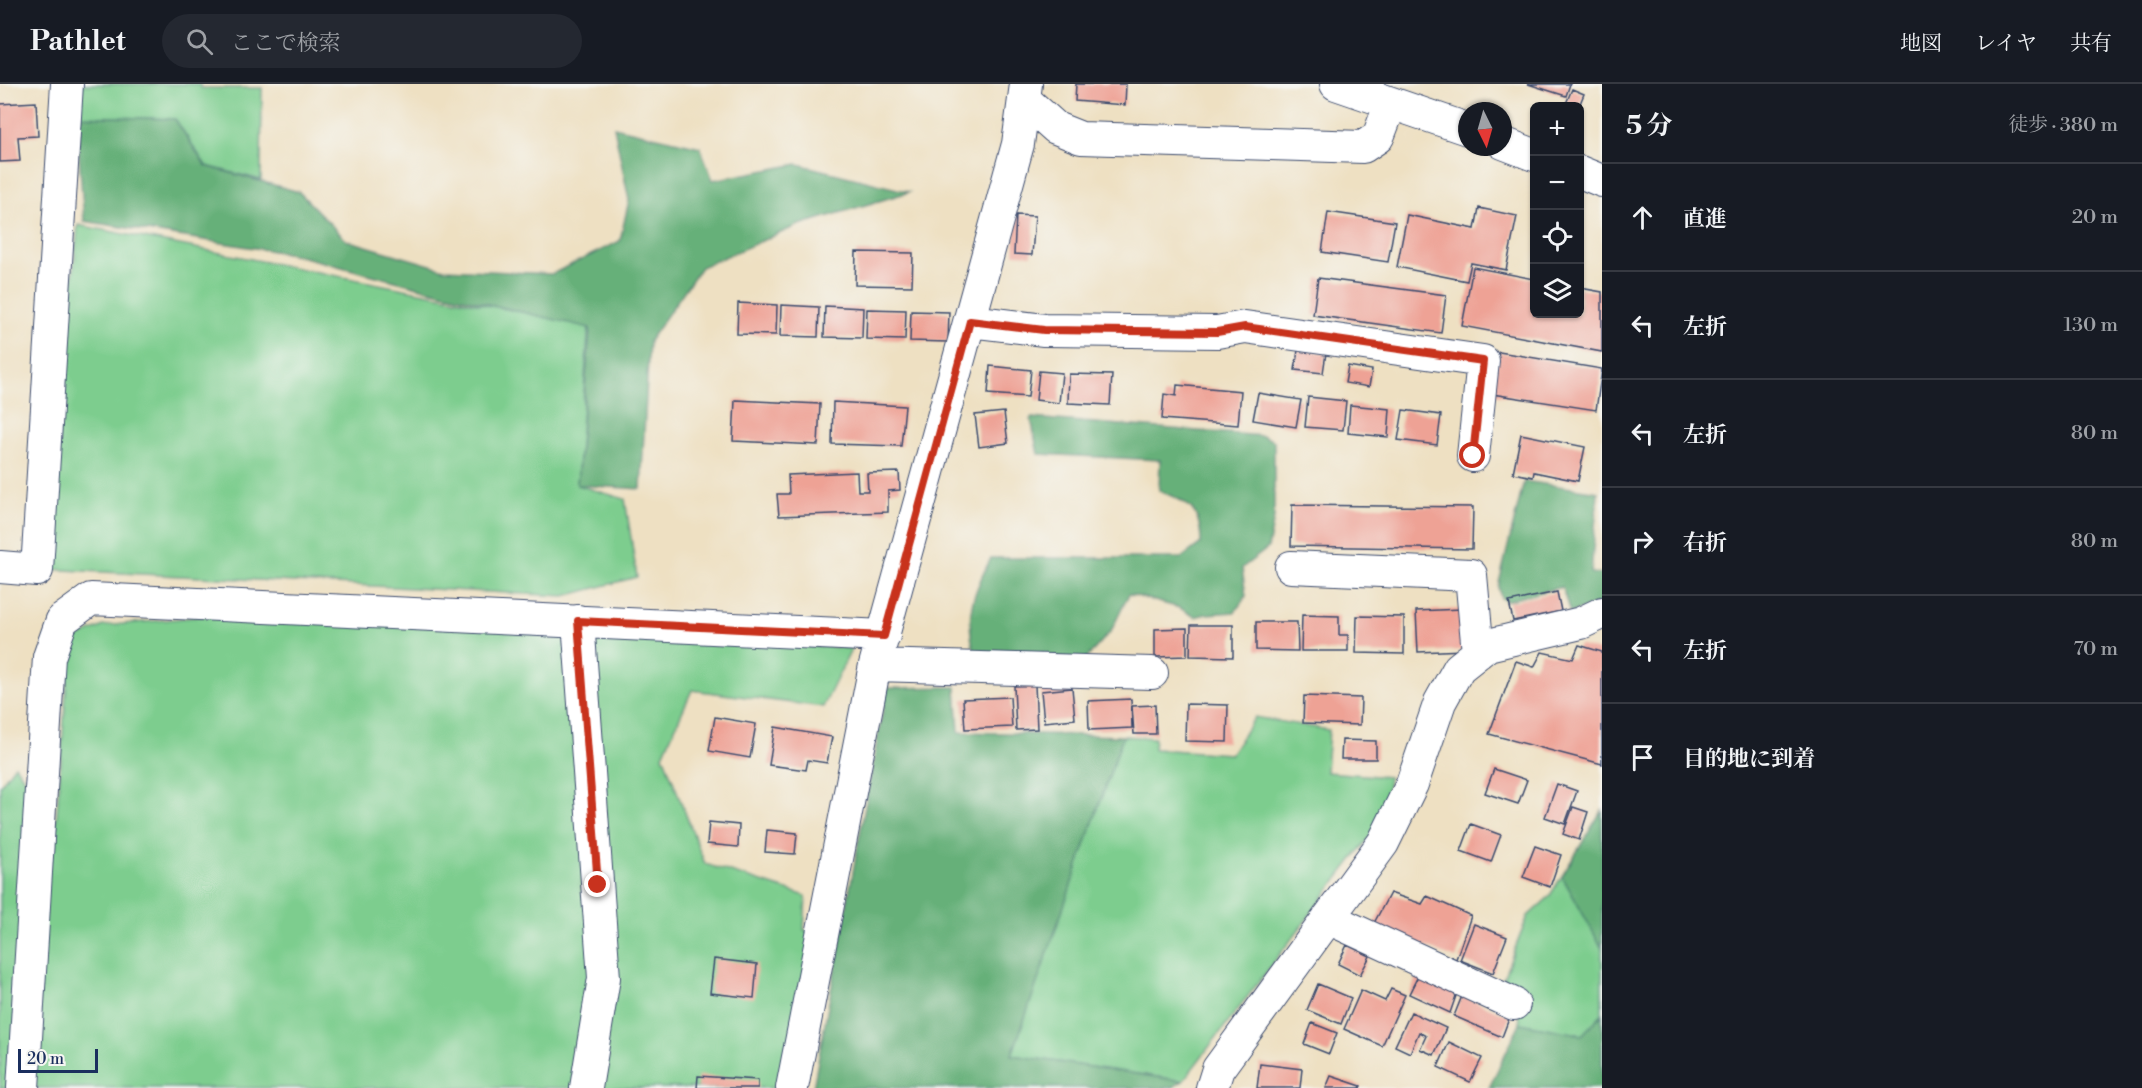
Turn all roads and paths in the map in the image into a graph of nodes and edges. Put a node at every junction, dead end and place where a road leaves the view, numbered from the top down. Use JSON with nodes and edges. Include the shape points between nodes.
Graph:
{"nodes":[{"id":1,"x":67,"y":84,"type":"edge"},
{"id":2,"x":1336,"y":84,"type":"edge"},
{"id":3,"x":1026,"y":92,"type":"edge"},
{"id":4,"x":1391,"y":103,"type":"junction"},
{"id":5,"x":1458,"y":126,"type":"edge"},
{"id":6,"x":1512,"y":146,"type":"edge"},
{"id":7,"x":1530,"y":153,"type":"edge"},
{"id":8,"x":1584,"y":174,"type":"edge"},
{"id":9,"x":1602,"y":181,"type":"edge"},
{"id":10,"x":970,"y":321,"type":"junction"},
{"id":11,"x":1473,"y":456,"type":"dead end"},
{"id":12,"x":0,"y":567,"type":"edge"},
{"id":13,"x":1291,"y":567,"type":"dead end"},
{"id":14,"x":1602,"y":613,"type":"edge"},
{"id":15,"x":578,"y":621,"type":"junction"},
{"id":16,"x":884,"y":636,"type":"junction"},
{"id":17,"x":1478,"y":653,"type":"junction"},
{"id":18,"x":875,"y":665,"type":"junction"},
{"id":19,"x":1152,"y":673,"type":"dead end"},
{"id":20,"x":1328,"y":918,"type":"junction"},
{"id":21,"x":1514,"y":1004,"type":"dead end"},
{"id":22,"x":23,"y":1088,"type":"edge"},
{"id":23,"x":586,"y":1088,"type":"edge"},
{"id":24,"x":792,"y":1088,"type":"edge"},
{"id":25,"x":1212,"y":1088,"type":"edge"}],
"edges":[{"from":1,"to":12,"type":"street","via":[[37,570]]},
{"from":2,"to":4,"type":"street"},
{"from":3,"to":4,"type":"street","via":[[1056,128],[1082,138],[1363,147],[1378,137]]},
{"from":3,"to":10,"type":"street","via":[[1018,144]]},
{"from":4,"to":5,"type":"street"},
{"from":6,"to":7,"type":"street"},
{"from":8,"to":9,"type":"street"},
{"from":10,"to":11,"type":"street","via":[[1044,330],[1217,332],[1245,327],[1483,361]]},
{"from":10,"to":16,"type":"street"},
{"from":13,"to":17,"type":"street","via":[[1471,575]]},
{"from":14,"to":17,"type":"street","via":[[1581,623],[1488,645]]},
{"from":15,"to":16,"type":"street"},
{"from":15,"to":22,"type":"street","via":[[91,599],[62,620],[49,657]]},
{"from":15,"to":23,"type":"street","via":[[604,978]]},
{"from":16,"to":18,"type":"street"},
{"from":17,"to":20,"type":"street","via":[[1459,668],[1440,702],[1412,784],[1383,843]]},
{"from":18,"to":19,"type":"street"},
{"from":18,"to":24,"type":"street"},
{"from":20,"to":21,"type":"street"},
{"from":20,"to":25,"type":"street","via":[[1218,1069]]}]}
